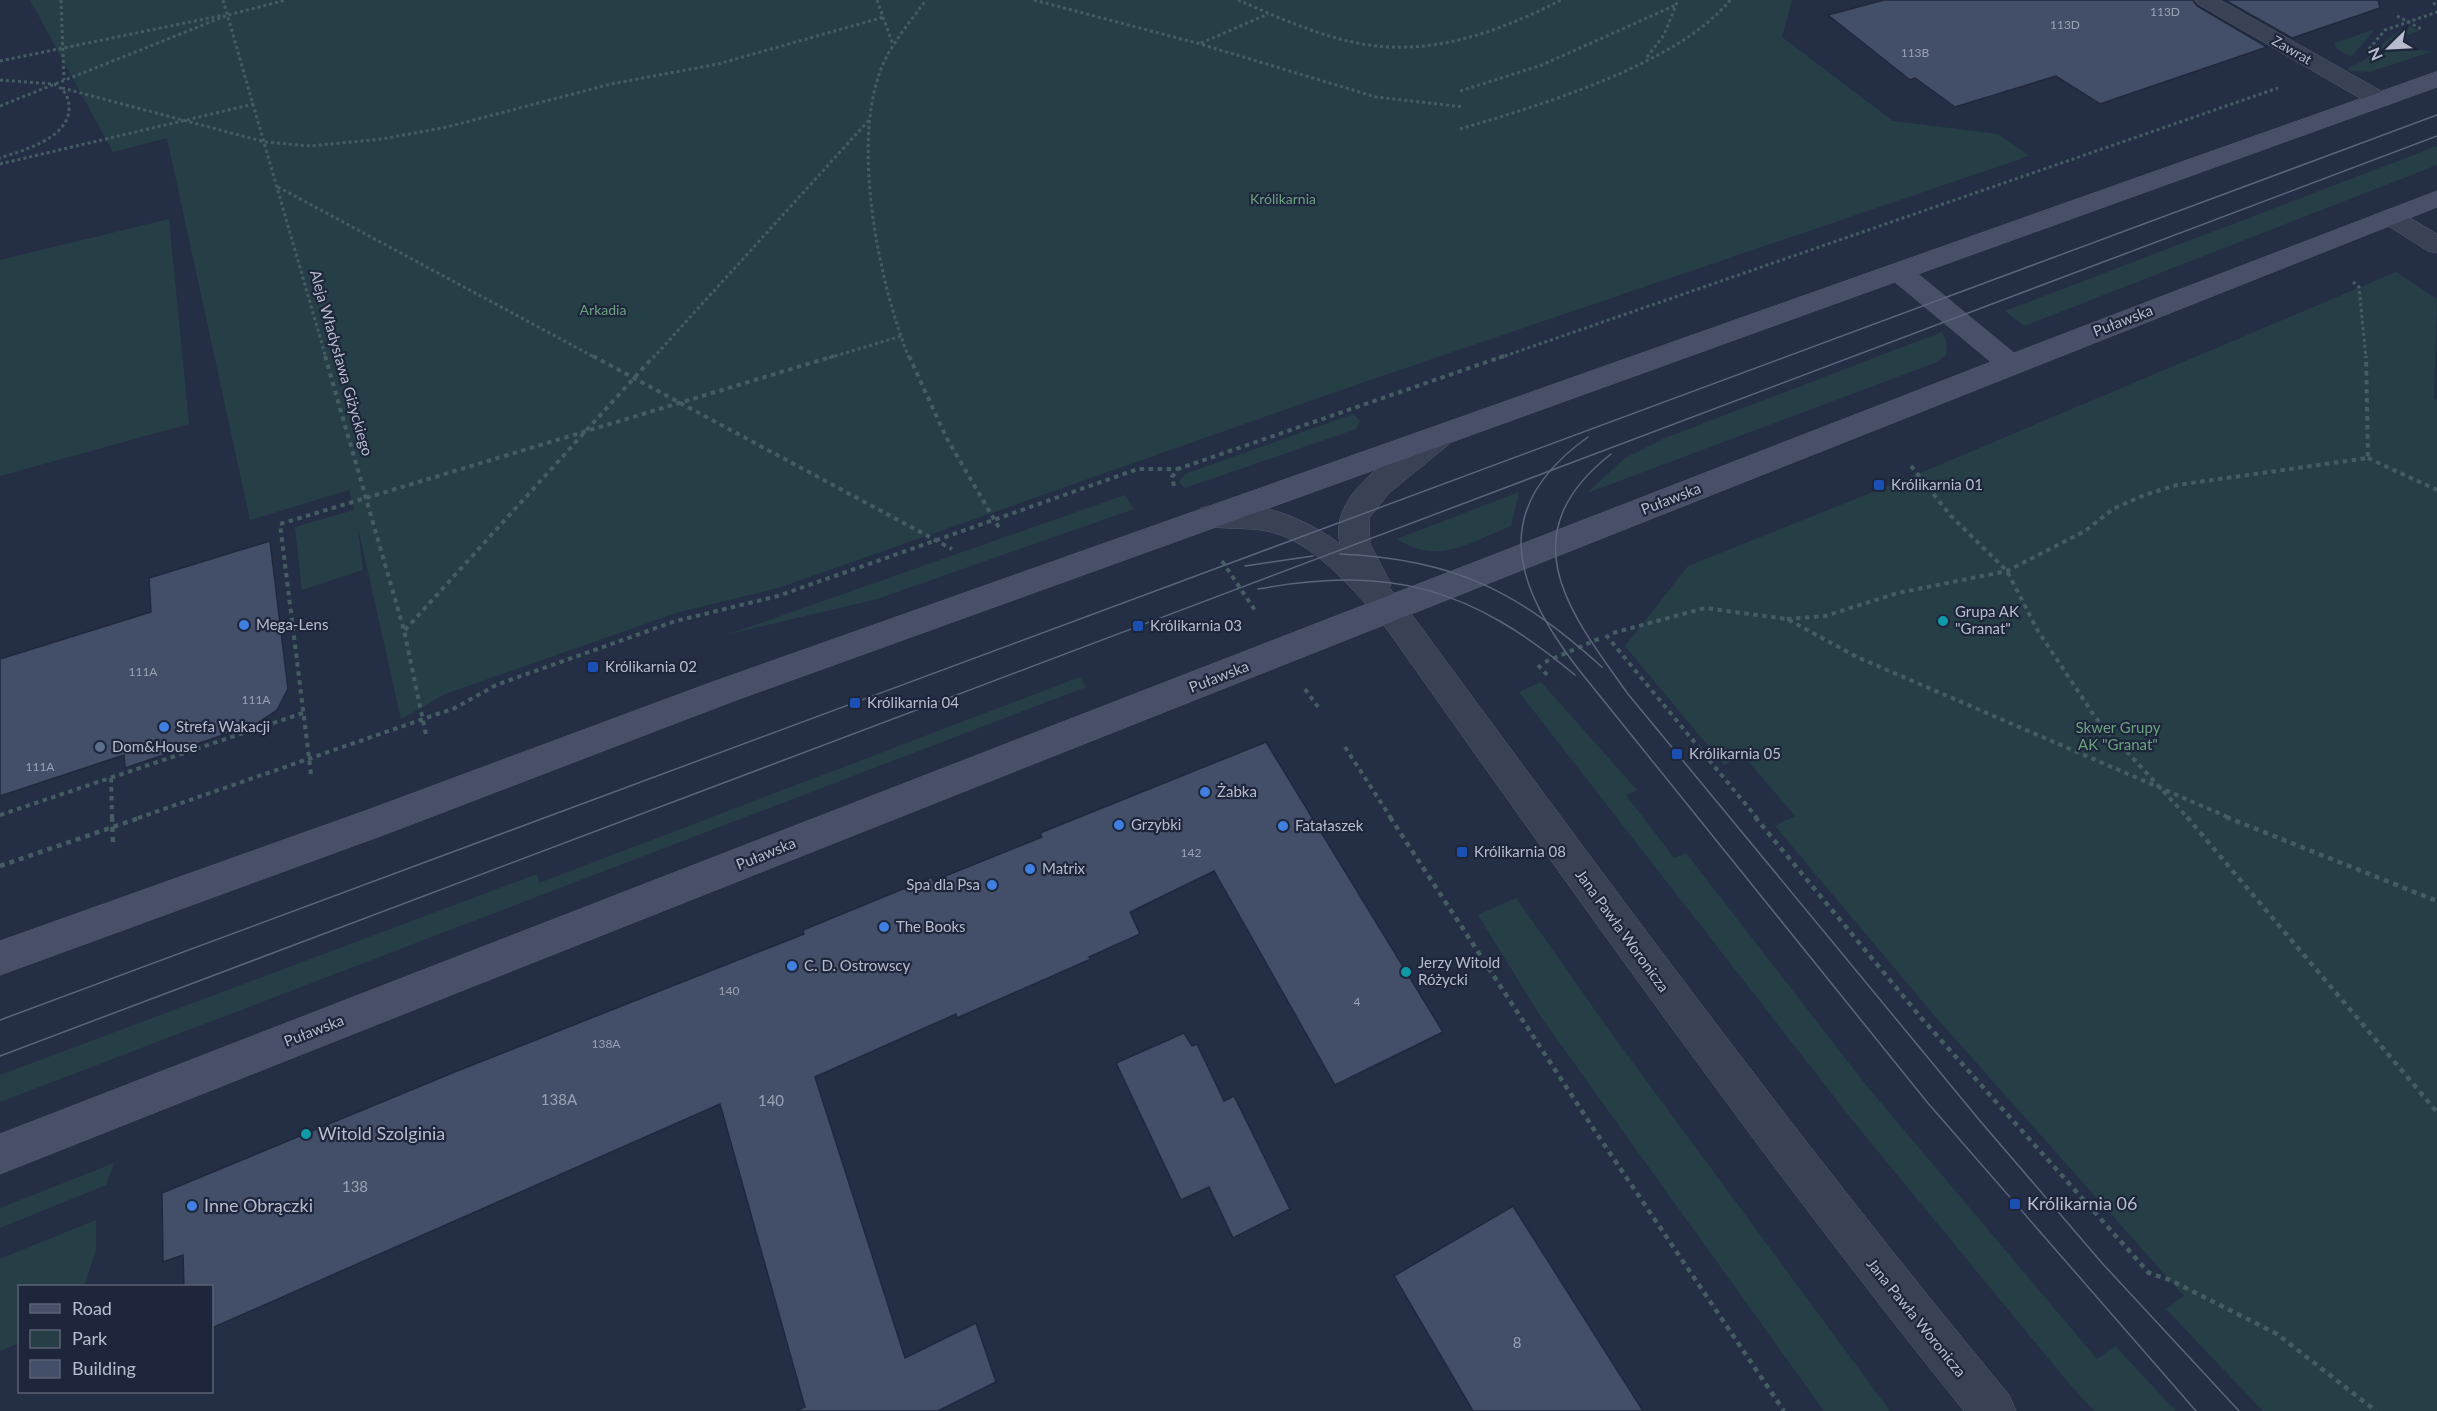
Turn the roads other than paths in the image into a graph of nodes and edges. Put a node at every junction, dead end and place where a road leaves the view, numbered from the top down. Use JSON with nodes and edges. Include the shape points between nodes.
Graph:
{"nodes":[{"id":1,"x":2205,"y":0,"type":"edge"},
{"id":2,"x":2437,"y":79,"type":"edge"},
{"id":3,"x":2380,"y":100,"type":"junction"},
{"id":4,"x":2437,"y":198,"type":"edge"},
{"id":5,"x":2391,"y":217,"type":"junction"},
{"id":6,"x":2437,"y":245,"type":"edge"},
{"id":7,"x":1899,"y":272,"type":"junction"},
{"id":8,"x":2011,"y":365,"type":"junction"},
{"id":9,"x":1438,"y":438,"type":"junction"},
{"id":10,"x":1212,"y":516,"type":"junction"},
{"id":11,"x":1390,"y":609,"type":"junction"},
{"id":12,"x":0,"y":958,"type":"edge"},
{"id":13,"x":0,"y":1154,"type":"edge"},
{"id":14,"x":1993,"y":1411,"type":"edge"}],
"edges":[{"from":1,"to":3,"type":"street","name":"Zawrat"},
{"from":2,"to":3,"type":"main road"},
{"from":3,"to":7,"type":"main road"},
{"from":4,"to":5,"type":"main road","name":"Puławska"},
{"from":5,"to":6,"type":"street"},
{"from":5,"to":8,"type":"main road","name":"Puławska"},
{"from":7,"to":8,"type":"main road"},
{"from":7,"to":9,"type":"main road"},
{"from":8,"to":11,"type":"main road","name":"Puławska"},
{"from":9,"to":10,"type":"main road"},
{"from":9,"to":11,"type":"street","via":[[1367,497],[1354,519],[1356,545]]},
{"from":10,"to":11,"type":"street","name":"Jana Pawła Woronicza","via":[[1270,520],[1307,536],[1333,553]]},
{"from":10,"to":12,"type":"main road"},
{"from":11,"to":13,"type":"main road","name":"Puławska"},
{"from":11,"to":14,"type":"street","name":"Jana Pawła Woronicza","via":[[1708,1049],[1887,1283]]}]}
